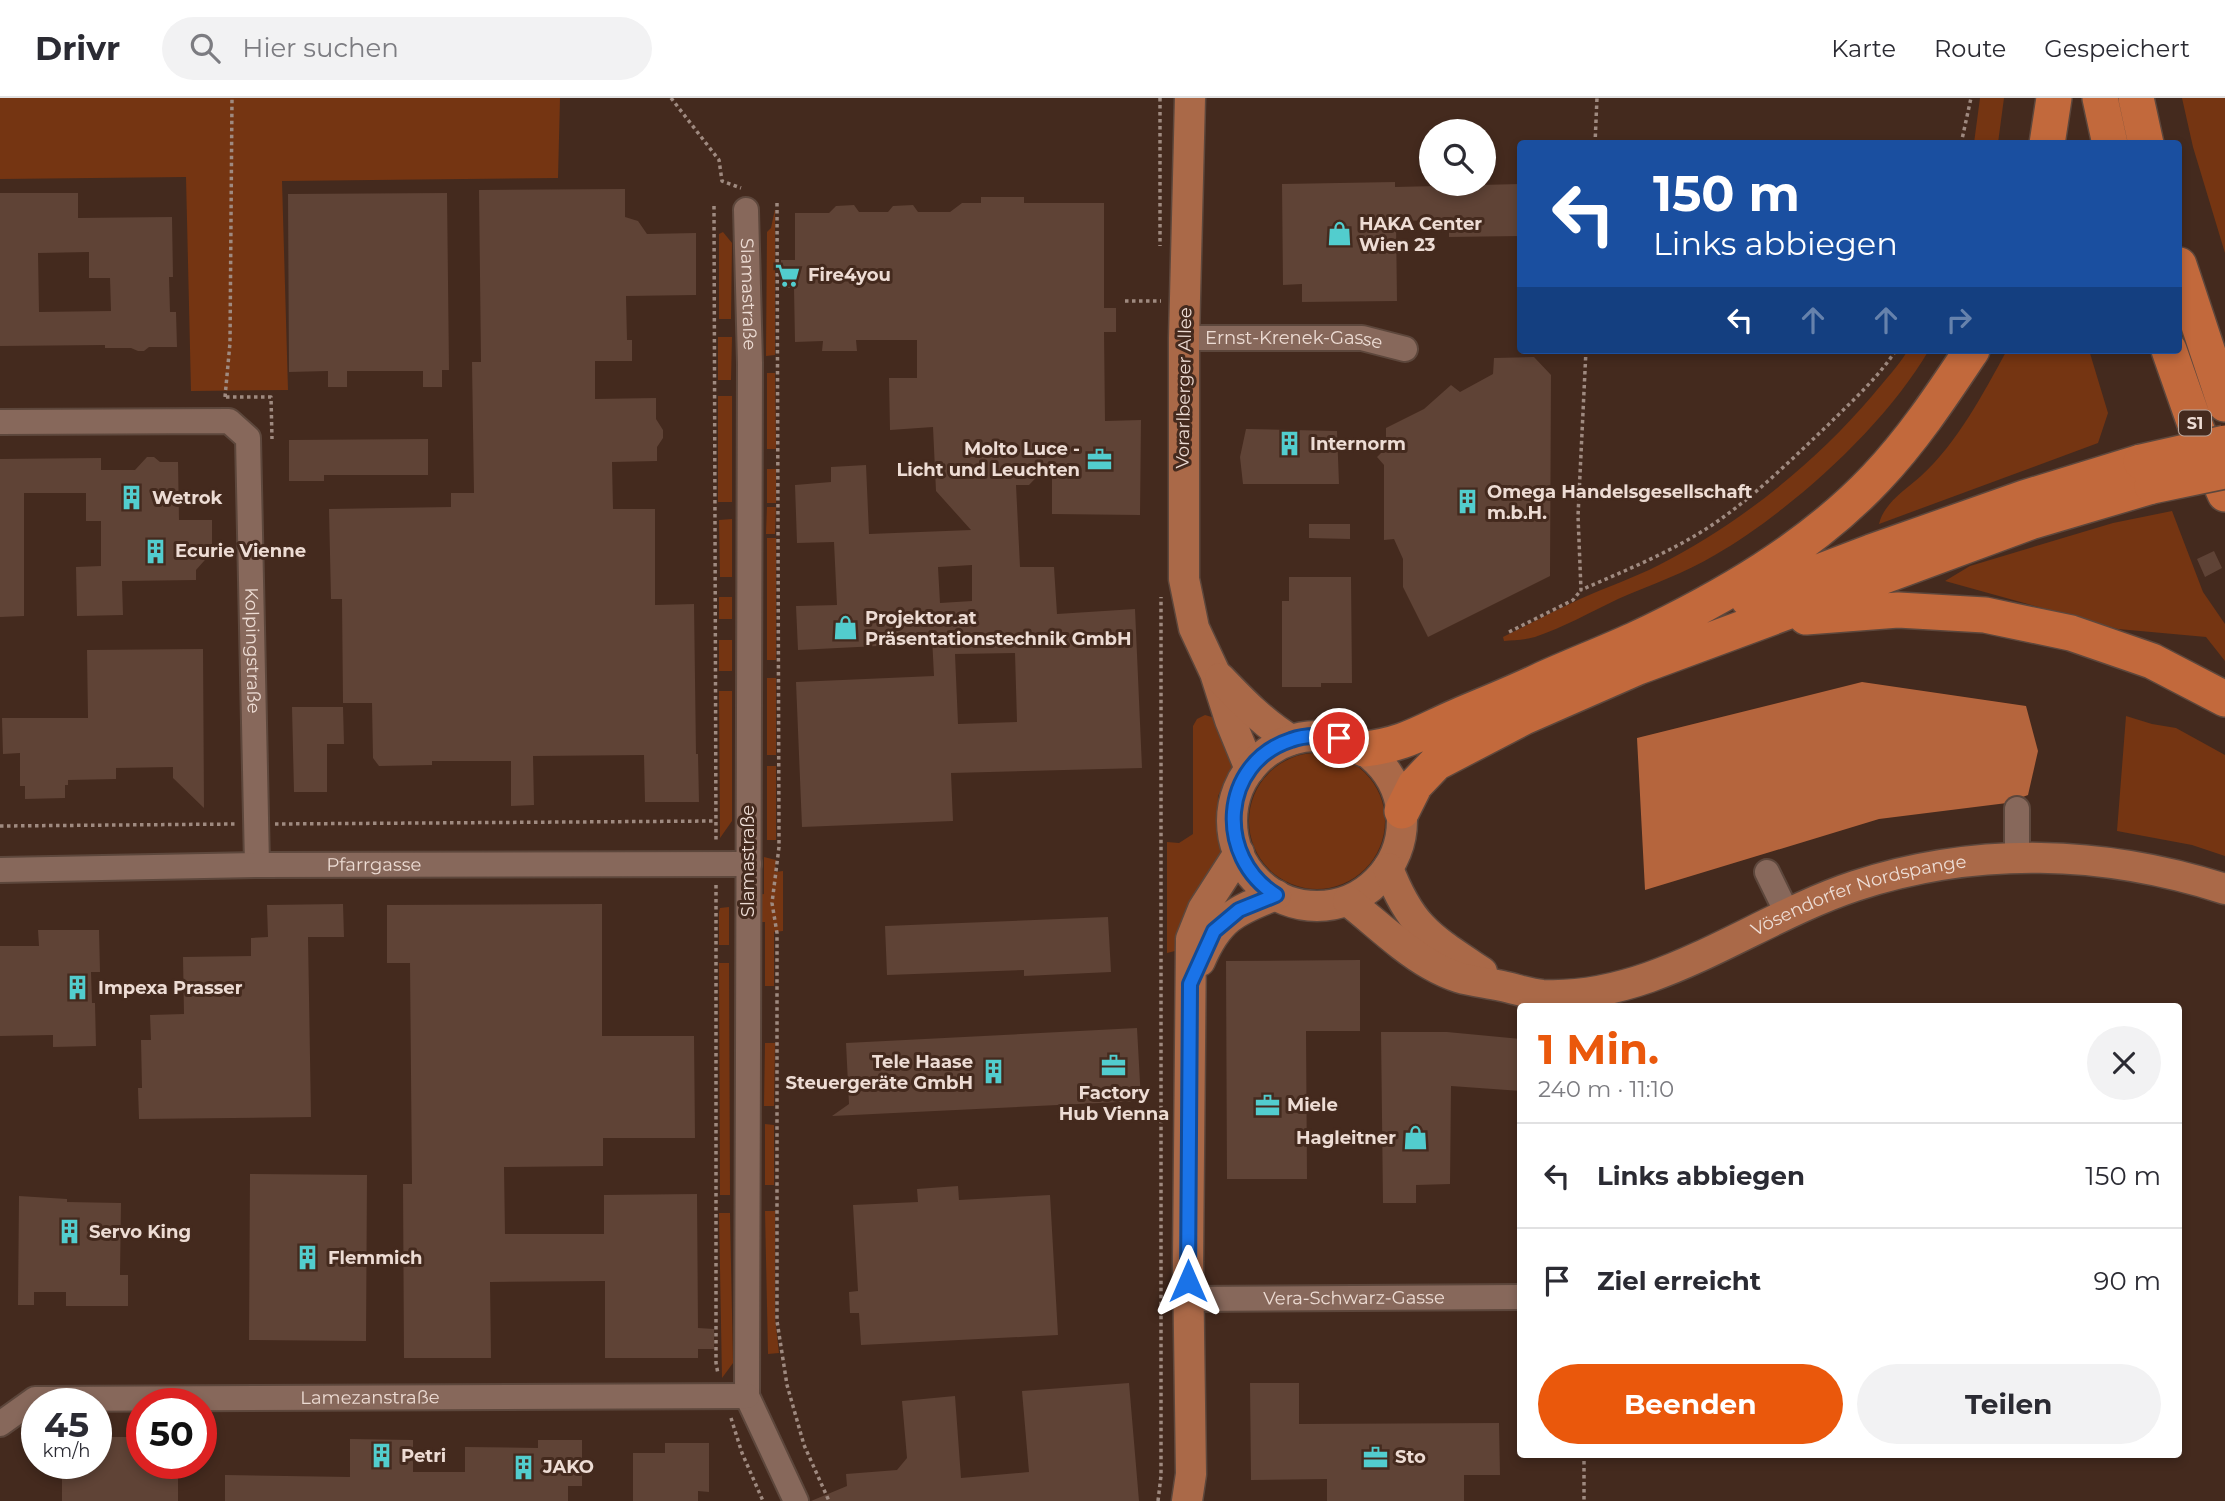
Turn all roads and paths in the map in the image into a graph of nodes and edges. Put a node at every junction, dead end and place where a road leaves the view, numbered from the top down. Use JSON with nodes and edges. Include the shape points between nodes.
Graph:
{"nodes":[{"id":1,"x":232,"y":98,"type":"edge"},
{"id":2,"x":671,"y":98,"type":"edge"},
{"id":3,"x":1160,"y":98,"type":"edge"},
{"id":4,"x":1190,"y":98,"type":"edge"},
{"id":5,"x":1597,"y":98,"type":"edge"},
{"id":6,"x":1971,"y":98,"type":"edge"},
{"id":7,"x":2054,"y":98,"type":"edge"},
{"id":8,"x":2101,"y":98,"type":"edge"},
{"id":9,"x":2136,"y":98,"type":"edge"},
{"id":10,"x":1595,"y":140,"type":"edge"},
{"id":11,"x":1962,"y":140,"type":"edge"},
{"id":12,"x":2048,"y":140,"type":"edge"},
{"id":13,"x":2109,"y":140,"type":"edge"},
{"id":14,"x":2145,"y":140,"type":"edge"},
{"id":15,"x":777,"y":203,"type":"dead end"},
{"id":16,"x":746,"y":210,"type":"joint"},
{"id":17,"x":1160,"y":246,"type":"dead end"},
{"id":18,"x":2182,"y":274,"type":"edge"},
{"id":19,"x":1125,"y":301,"type":"dead end"},
{"id":20,"x":1161,"y":302,"type":"dead end"},
{"id":21,"x":1184,"y":338,"type":"junction"},
{"id":22,"x":1405,"y":349,"type":"dead end"},
{"id":23,"x":1586,"y":354,"type":"edge"},
{"id":24,"x":1893,"y":354,"type":"edge"},
{"id":25,"x":1969,"y":354,"type":"edge"},
{"id":26,"x":2170,"y":354,"type":"edge"},
{"id":27,"x":2225,"y":404,"type":"edge"},
{"id":28,"x":0,"y":422,"type":"edge"},
{"id":29,"x":2225,"y":443,"type":"edge"},
{"id":30,"x":272,"y":446,"type":"dead end"},
{"id":31,"x":2225,"y":471,"type":"edge"},
{"id":32,"x":2147,"y":474,"type":"junction"},
{"id":33,"x":2225,"y":494,"type":"edge"},
{"id":34,"x":1161,"y":589,"type":"dead end"},
{"id":35,"x":1581,"y":590,"type":"junction"},
{"id":36,"x":1734,"y":630,"type":"junction"},
{"id":37,"x":1509,"y":632,"type":"dead end"},
{"id":38,"x":1635,"y":639,"type":"junction"},
{"id":39,"x":1215,"y":673,"type":"junction"},
{"id":40,"x":2225,"y":699,"type":"edge"},
{"id":41,"x":1291,"y":740,"type":"junction"},
{"id":42,"x":1364,"y":749,"type":"junction"},
{"id":43,"x":1250,"y":769,"type":"junction"},
{"id":44,"x":2017,"y":809,"type":"dead end"},
{"id":45,"x":1402,"y":811,"type":"junction"},
{"id":46,"x":716,"y":821,"type":"dead end"},
{"id":47,"x":256,"y":824,"type":"junction"},
{"id":48,"x":0,"y":826,"type":"edge"},
{"id":49,"x":1238,"y":853,"type":"junction"},
{"id":50,"x":2017,"y":857,"type":"junction"},
{"id":51,"x":748,"y":864,"type":"junction"},
{"id":52,"x":257,"y":865,"type":"junction"},
{"id":53,"x":1388,"y":868,"type":"junction"},
{"id":54,"x":0,"y":870,"type":"edge"},
{"id":55,"x":1768,"y":872,"type":"dead end"},
{"id":56,"x":2225,"y":889,"type":"edge"},
{"id":57,"x":1276,"y":895,"type":"junction"},
{"id":58,"x":1348,"y":901,"type":"junction"},
{"id":59,"x":1787,"y":913,"type":"junction"},
{"id":60,"x":1190,"y":984,"type":"junction"},
{"id":61,"x":1503,"y":986,"type":"junction"},
{"id":62,"x":1574,"y":1000,"type":"edge"},
{"id":63,"x":1517,"y":1297,"type":"edge"},
{"id":64,"x":1188,"y":1299,"type":"junction"},
{"id":65,"x":747,"y":1396,"type":"junction"},
{"id":66,"x":0,"y":1424,"type":"edge"},
{"id":67,"x":1584,"y":1458,"type":"edge"},
{"id":68,"x":796,"y":1501,"type":"edge"},
{"id":69,"x":829,"y":1501,"type":"edge"},
{"id":70,"x":1158,"y":1501,"type":"edge"},
{"id":71,"x":1187,"y":1501,"type":"edge"},
{"id":72,"x":1584,"y":1501,"type":"edge"}],
"edges":[{"from":1,"to":30,"type":"path","via":[[230,343],[225,397],[271,397]]},
{"from":2,"to":16,"type":"path","via":[[719,160],[722,181],[741,187]]},
{"from":3,"to":17,"type":"path"},
{"from":4,"to":21,"type":"main road","name":"Vorarlberger Allee"},
{"from":5,"to":10,"type":"path"},
{"from":6,"to":11,"type":"path"},
{"from":7,"to":12,"type":"highway"},
{"from":8,"to":13,"type":"highway"},
{"from":9,"to":14,"type":"highway"},
{"from":15,"to":69,"type":"path","via":[[779,847],[772,903],[777,933],[777,1321],[787,1385],[804,1445]]},
{"from":16,"to":51,"type":"street","name":"Slamastraße","via":[[750,363]]},
{"from":18,"to":27,"type":"highway","number":"S1"},
{"from":19,"to":20,"type":"path"},
{"from":21,"to":22,"type":"street","name":"Ernst-Krenek-Gasse","via":[[1362,338]]},
{"from":21,"to":39,"type":"main road","name":"Vorarlberger Allee","via":[[1185,579],[1194,628]]},
{"from":23,"to":35,"type":"path","via":[[1578,516]]},
{"from":24,"to":35,"type":"path","via":[[1782,470],[1715,523],[1655,557]]},
{"from":25,"to":38,"type":"highway","via":[[1930,414],[1875,479],[1816,533],[1760,572]]},
{"from":26,"to":33,"type":"highway","number":"S1"},
{"from":28,"to":47,"type":"street","name":"Kolpingstraße","via":[[229,421],[248,438]]},
{"from":29,"to":32,"type":"highway","bridge":true},
{"from":31,"to":32,"type":"highway","bridge":true},
{"from":32,"to":36,"type":"highway","via":[[2030,522]]},
{"from":32,"to":38,"type":"highway","via":[[2024,498]]},
{"from":34,"to":70,"type":"path"},
{"from":35,"to":37,"type":"path","via":[[1573,600]]},
{"from":36,"to":40,"type":"highway","via":[[1813,615],[1898,610],[1985,615],[2071,633],[2140,657]]},
{"from":36,"to":45,"type":"highway","via":[[1638,667],[1451,754],[1426,771]]},
{"from":38,"to":42,"type":"highway","via":[[1406,741]]},
{"from":39,"to":41,"type":"main road","name":"Vorarlberger Allee","via":[[1252,711]]},
{"from":39,"to":43,"type":"main road","name":"Vorarlberger Allee"},
{"from":41,"to":42,"type":"main road","via":[[1315,735],[1339,738]]},
{"from":41,"to":43,"type":"main road","via":[[1269,751]]},
{"from":42,"to":45,"type":"main road","via":[[1385,768]]},
{"from":43,"to":49,"type":"main road","via":[[1236,796],[1233,824]]},
{"from":44,"to":50,"type":"street"},
{"from":45,"to":53,"type":"main road","via":[[1400,842]]},
{"from":46,"to":47,"type":"path"},
{"from":47,"to":48,"type":"path"},
{"from":47,"to":52,"type":"street","name":"Kolpingstraße"},
{"from":49,"to":57,"type":"main road","via":[[1250,873]]},
{"from":49,"to":60,"type":"main road","via":[[1203,909],[1191,939]]},
{"from":50,"to":56,"type":"main road","name":"Vösendorfer Nordspange","via":[[2122,864]]},
{"from":50,"to":59,"type":"main road","name":"Vösendorfer Nordspange","via":[[1901,872]]},
{"from":51,"to":52,"type":"street","name":"Pfarrgasse"},
{"from":51,"to":65,"type":"street","name":"Slamastraße"},
{"from":52,"to":54,"type":"street","name":"Pfarrgasse"},
{"from":53,"to":58,"type":"main road","via":[[1369,889]]},
{"from":53,"to":61,"type":"main road","name":"Vösendorfer Nordspange","via":[[1414,921],[1442,946]]},
{"from":55,"to":59,"type":"street"},
{"from":57,"to":58,"type":"main road","via":[[1321,906]]},
{"from":57,"to":60,"type":"main road","via":[[1239,910],[1214,931]]},
{"from":58,"to":61,"type":"main road","name":"Vösendorfer Nordspange","via":[[1430,964],[1462,980]]},
{"from":59,"to":62,"type":"main road","name":"Vösendorfer Nordspange","via":[[1688,961]]},
{"from":60,"to":64,"type":"main road"},
{"from":61,"to":62,"type":"main road","name":"Vösendorfer Nordspange"},
{"from":63,"to":64,"type":"street","name":"Vera-Schwarz-Gasse"},
{"from":64,"to":71,"type":"main road","via":[[1191,1474]]},
{"from":65,"to":66,"type":"street","name":"Lamezanstraße","via":[[35,1399]]},
{"from":65,"to":68,"type":"street","name":"Slamastraße"},
{"from":67,"to":72,"type":"path"}]}
